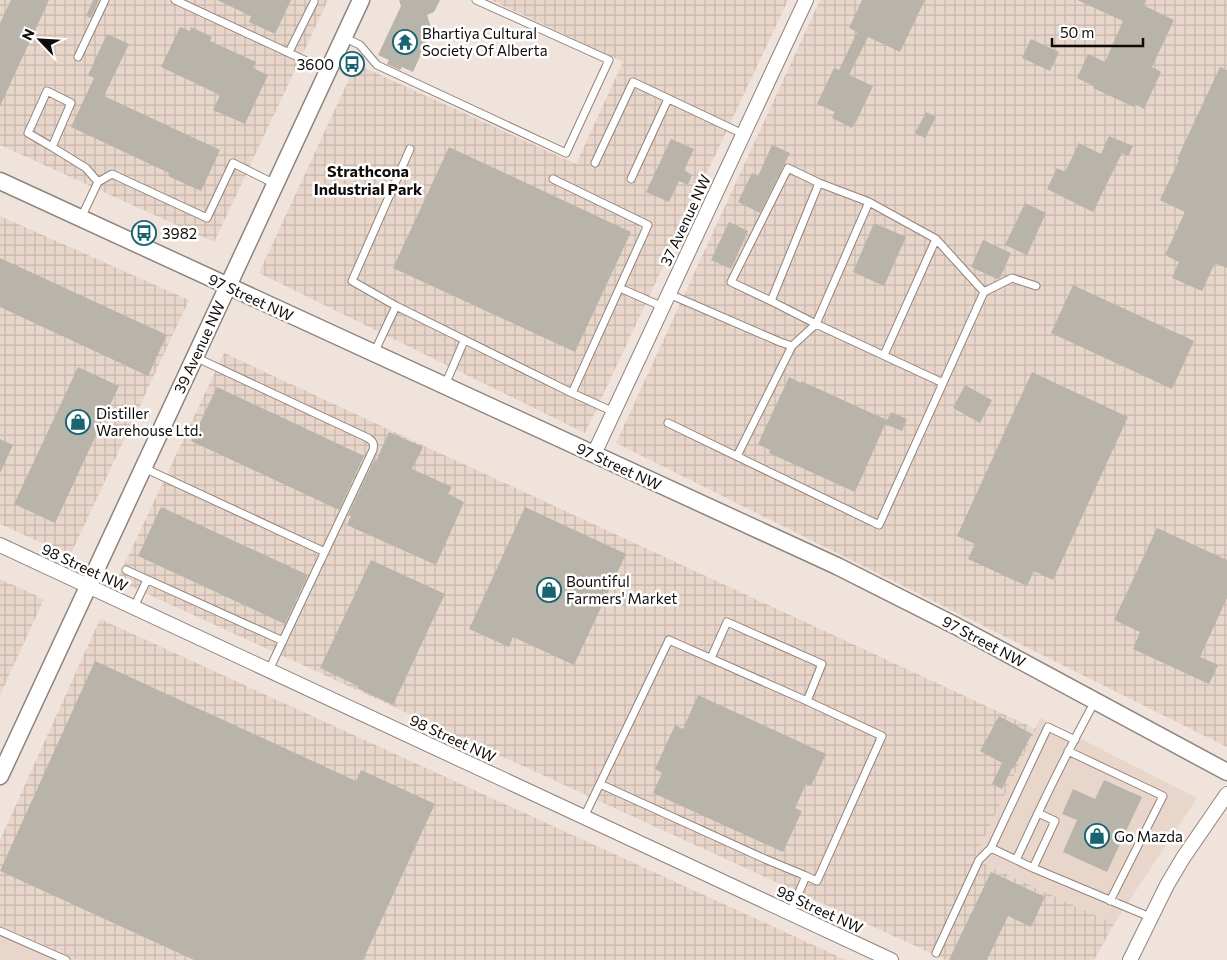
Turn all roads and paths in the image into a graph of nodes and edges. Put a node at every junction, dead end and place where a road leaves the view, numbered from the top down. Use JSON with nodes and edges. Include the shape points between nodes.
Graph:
{"nodes":[{"id":1,"x":105,"y":0,"type":"edge"},
{"id":2,"x":175,"y":0,"type":"edge"},
{"id":3,"x":361,"y":0,"type":"edge"},
{"id":4,"x":476,"y":0,"type":"edge"},
{"id":5,"x":804,"y":0,"type":"edge"},
{"id":6,"x":314,"y":2,"type":"dead end"},
{"id":7,"x":344,"y":37,"type":"junction"},
{"id":8,"x":289,"y":52,"type":"junction"},
{"id":9,"x":78,"y":57,"type":"dead end"},
{"id":10,"x":328,"y":70,"type":"junction"},
{"id":11,"x":668,"y":99,"type":"junction"},
{"id":12,"x":743,"y":134,"type":"junction"},
{"id":13,"x":52,"y":147,"type":"junction"},
{"id":14,"x":410,"y":149,"type":"dead end"},
{"id":15,"x":596,"y":163,"type":"dead end"},
{"id":16,"x":553,"y":179,"type":"dead end"},
{"id":17,"x":631,"y":179,"type":"dead end"},
{"id":18,"x":0,"y":181,"type":"edge"},
{"id":19,"x":98,"y":182,"type":"junction"},
{"id":20,"x":819,"y":183,"type":"junction"},
{"id":21,"x":275,"y":184,"type":"junction"},
{"id":22,"x":869,"y":202,"type":"junction"},
{"id":23,"x":81,"y":218,"type":"junction"},
{"id":24,"x":936,"y":239,"type":"junction"},
{"id":25,"x":228,"y":286,"type":"junction"},
{"id":26,"x":1036,"y":286,"type":"dead end"},
{"id":27,"x":620,"y":288,"type":"junction"},
{"id":28,"x":984,"y":292,"type":"junction"},
{"id":29,"x":669,"y":294,"type":"junction"},
{"id":30,"x":771,"y":301,"type":"junction"},
{"id":31,"x":396,"y":306,"type":"junction"},
{"id":32,"x":663,"y":307,"type":"junction"},
{"id":33,"x":816,"y":324,"type":"junction"},
{"id":34,"x":464,"y":341,"type":"junction"},
{"id":35,"x":792,"y":346,"type":"junction"},
{"id":36,"x":374,"y":353,"type":"junction"},
{"id":37,"x":884,"y":355,"type":"junction"},
{"id":38,"x":195,"y":357,"type":"junction"},
{"id":39,"x":943,"y":382,"type":"junction"},
{"id":40,"x":444,"y":386,"type":"junction"},
{"id":41,"x":572,"y":393,"type":"junction"},
{"id":42,"x":614,"y":412,"type":"junction"},
{"id":43,"x":668,"y":423,"type":"dead end"},
{"id":44,"x":594,"y":454,"type":"junction"},
{"id":45,"x":737,"y":456,"type":"junction"},
{"id":46,"x":143,"y":467,"type":"junction"},
{"id":47,"x":0,"y":545,"type":"edge"},
{"id":48,"x":325,"y":552,"type":"junction"},
{"id":49,"x":126,"y":570,"type":"dead end"},
{"id":50,"x":147,"y":580,"type":"junction"},
{"id":51,"x":88,"y":586,"type":"junction"},
{"id":52,"x":134,"y":607,"type":"junction"},
{"id":53,"x":283,"y":641,"type":"junction"},
{"id":54,"x":711,"y":658,"type":"junction"},
{"id":55,"x":269,"y":670,"type":"junction"},
{"id":56,"x":807,"y":701,"type":"junction"},
{"id":57,"x":1095,"y":701,"type":"junction"},
{"id":58,"x":1075,"y":740,"type":"junction"},
{"id":59,"x":1068,"y":751,"type":"junction"},
{"id":60,"x":1227,"y":772,"type":"edge"},
{"id":61,"x":0,"y":776,"type":"edge"},
{"id":62,"x":600,"y":784,"type":"junction"},
{"id":63,"x":1227,"y":794,"type":"edge"},
{"id":64,"x":1038,"y":813,"type":"junction"},
{"id":65,"x":584,"y":817,"type":"junction"},
{"id":66,"x":991,"y":848,"type":"junction"},
{"id":67,"x":1016,"y":860,"type":"junction"},
{"id":68,"x":1033,"y":868,"type":"junction"},
{"id":69,"x":806,"y":876,"type":"junction"},
{"id":70,"x":1110,"y":900,"type":"junction"},
{"id":71,"x":790,"y":913,"type":"junction"},
{"id":72,"x":1150,"y":917,"type":"junction"},
{"id":73,"x":0,"y":931,"type":"edge"},
{"id":74,"x":936,"y":953,"type":"dead end"},
{"id":75,"x":66,"y":960,"type":"edge"},
{"id":76,"x":891,"y":960,"type":"edge"},
{"id":77,"x":1130,"y":960,"type":"edge"}],
"edges":[{"from":1,"to":9,"type":"lane"},
{"from":2,"to":8,"type":"lane"},
{"from":3,"to":7,"type":"street","name":"39 Avenue NW"},
{"from":4,"to":7,"type":"lane","via":[[609,60],[566,153],[377,66],[360,45]]},
{"from":5,"to":12,"type":"street","name":"37 Avenue NW"},
{"from":6,"to":8,"type":"lane"},
{"from":7,"to":10,"type":"street","name":"39 Avenue NW"},
{"from":8,"to":10,"type":"lane"},
{"from":10,"to":21,"type":"street","name":"39 Avenue NW"},
{"from":11,"to":12,"type":"lane"},
{"from":11,"to":15,"type":"lane","via":[[633,82]]},
{"from":11,"to":17,"type":"lane"},
{"from":12,"to":29,"type":"street","name":"37 Avenue NW"},
{"from":13,"to":13,"type":"lane","via":[[72,103],[47,91],[28,133]]},
{"from":13,"to":19,"type":"lane","via":[[86,168]]},
{"from":14,"to":31,"type":"lane","via":[[352,281]]},
{"from":16,"to":27,"type":"lane","via":[[648,225]]},
{"from":18,"to":23,"type":"street","name":"97 Street NW"},
{"from":19,"to":21,"type":"lane","via":[[112,174],[206,218],[233,163]]},
{"from":19,"to":23,"type":"lane"},
{"from":20,"to":22,"type":"lane"},
{"from":20,"to":30,"type":"lane"},
{"from":20,"to":30,"type":"lane","via":[[788,168],[731,282]]},
{"from":21,"to":25,"type":"street","name":"39 Avenue NW"},
{"from":22,"to":24,"type":"lane"},
{"from":22,"to":33,"type":"lane"},
{"from":23,"to":25,"type":"street","name":"97 Street NW"},
{"from":24,"to":28,"type":"lane"},
{"from":24,"to":37,"type":"lane"},
{"from":25,"to":36,"type":"street","name":"97 Street NW"},
{"from":25,"to":38,"type":"street","name":"39 Avenue NW"},
{"from":26,"to":28,"type":"lane","via":[[1012,278]]},
{"from":27,"to":32,"type":"lane"},
{"from":27,"to":41,"type":"lane"},
{"from":28,"to":39,"type":"lane"},
{"from":29,"to":32,"type":"street","name":"37 Avenue NW"},
{"from":29,"to":35,"type":"lane"},
{"from":30,"to":33,"type":"lane"},
{"from":31,"to":34,"type":"lane"},
{"from":31,"to":36,"type":"lane"},
{"from":32,"to":42,"type":"street","name":"37 Avenue NW"},
{"from":33,"to":35,"type":"lane"},
{"from":33,"to":37,"type":"lane"},
{"from":34,"to":40,"type":"lane"},
{"from":34,"to":41,"type":"lane"},
{"from":35,"to":45,"type":"lane"},
{"from":36,"to":40,"type":"street","name":"97 Street NW"},
{"from":37,"to":39,"type":"lane"},
{"from":38,"to":46,"type":"street","name":"39 Avenue NW"},
{"from":38,"to":48,"type":"lane","via":[[372,441],[372,450]]},
{"from":39,"to":45,"type":"lane","via":[[880,525]]},
{"from":40,"to":44,"type":"street","name":"97 Street NW"},
{"from":41,"to":42,"type":"lane"},
{"from":42,"to":44,"type":"street","name":"37 Avenue NW"},
{"from":43,"to":45,"type":"lane"},
{"from":44,"to":57,"type":"street","name":"97 Street NW","via":[[836,566]]},
{"from":46,"to":48,"type":"lane"},
{"from":46,"to":51,"type":"street","name":"39 Avenue NW"},
{"from":47,"to":51,"type":"street","name":"98 Street NW"},
{"from":48,"to":53,"type":"lane"},
{"from":49,"to":50,"type":"lane"},
{"from":50,"to":52,"type":"lane"},
{"from":50,"to":53,"type":"lane"},
{"from":51,"to":52,"type":"street","name":"98 Street NW"},
{"from":51,"to":61,"type":"street","name":"39 Avenue NW"},
{"from":52,"to":55,"type":"street","name":"98 Street NW"},
{"from":53,"to":55,"type":"lane"},
{"from":54,"to":56,"type":"lane"},
{"from":54,"to":56,"type":"lane","via":[[727,622],[822,664]]},
{"from":54,"to":62,"type":"lane","via":[[669,640]]},
{"from":55,"to":65,"type":"street","name":"98 Street NW"},
{"from":56,"to":69,"type":"lane","via":[[882,736],[817,881]]},
{"from":57,"to":58,"type":"lane"},
{"from":57,"to":60,"type":"street","name":"97 Street NW"},
{"from":58,"to":59,"type":"lane"},
{"from":58,"to":66,"type":"lane","via":[[1048,727]]},
{"from":59,"to":64,"type":"lane"},
{"from":59,"to":70,"type":"lane","via":[[1163,796]]},
{"from":62,"to":65,"type":"lane"},
{"from":62,"to":69,"type":"lane"},
{"from":63,"to":72,"type":"street","via":[[1175,871]]},
{"from":64,"to":67,"type":"lane"},
{"from":64,"to":68,"type":"lane","via":[[1055,821]]},
{"from":65,"to":71,"type":"street","name":"98 Street NW"},
{"from":66,"to":67,"type":"lane"},
{"from":66,"to":74,"type":"lane","via":[[979,860]]},
{"from":67,"to":68,"type":"lane"},
{"from":68,"to":70,"type":"lane"},
{"from":69,"to":71,"type":"lane"},
{"from":70,"to":72,"type":"lane"},
{"from":71,"to":76,"type":"street","name":"98 Street NW"},
{"from":72,"to":77,"type":"street"},
{"from":73,"to":75,"type":"lane"}]}
